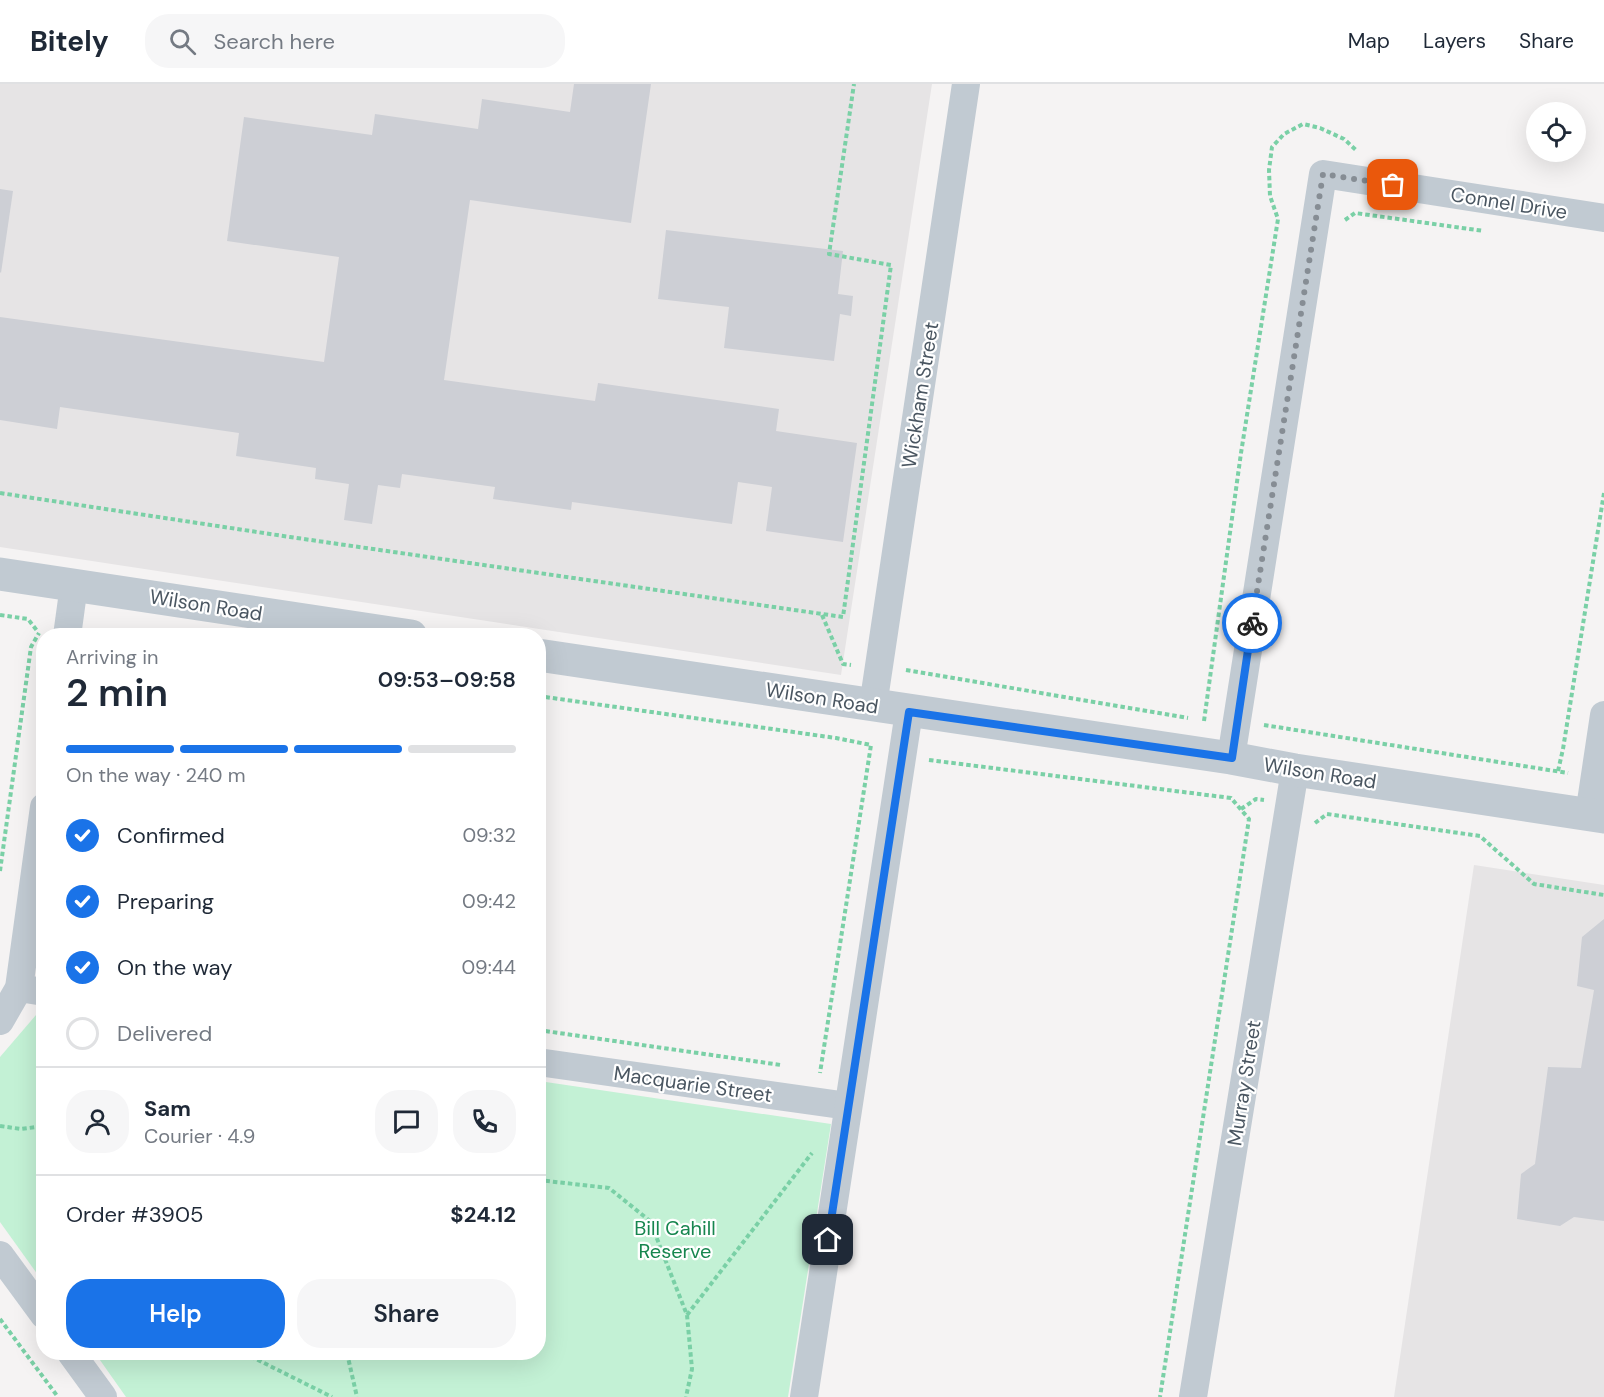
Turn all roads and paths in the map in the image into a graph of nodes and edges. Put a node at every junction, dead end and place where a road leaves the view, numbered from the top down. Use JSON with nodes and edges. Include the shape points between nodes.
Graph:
{"nodes":[{"id":1,"x":854,"y":84,"type":"edge"},
{"id":2,"x":966,"y":84,"type":"edge"},
{"id":3,"x":1604,"y":218,"type":"edge"},
{"id":4,"x":1341,"y":222,"type":"dead end"},
{"id":5,"x":1486,"y":231,"type":"dead end"},
{"id":6,"x":1604,"y":492,"type":"edge"},
{"id":7,"x":0,"y":493,"type":"edge"},
{"id":8,"x":0,"y":574,"type":"edge"},
{"id":9,"x":74,"y":585,"type":"junction"},
{"id":10,"x":0,"y":615,"type":"edge"},
{"id":11,"x":59,"y":628,"type":"edge"},
{"id":12,"x":358,"y":628,"type":"edge"},
{"id":13,"x":36,"y":629,"type":"edge"},
{"id":14,"x":36,"y":638,"type":"edge"},
{"id":15,"x":546,"y":656,"type":"edge"},
{"id":16,"x":546,"y":697,"type":"edge"},
{"id":17,"x":873,"y":706,"type":"junction"},
{"id":18,"x":909,"y":712,"type":"junction"},
{"id":19,"x":1268,"y":714,"type":"dead end"},
{"id":20,"x":1604,"y":715,"type":"edge"},
{"id":21,"x":1267,"y":726,"type":"dead end"},
{"id":22,"x":1232,"y":758,"type":"junction"},
{"id":23,"x":930,"y":760,"type":"dead end"},
{"id":24,"x":1295,"y":770,"type":"junction"},
{"id":25,"x":1558,"y":771,"type":"dead end"},
{"id":26,"x":1597,"y":816,"type":"edge"},
{"id":27,"x":1312,"y":825,"type":"dead end"},
{"id":28,"x":0,"y":871,"type":"edge"},
{"id":29,"x":1604,"y":895,"type":"edge"},
{"id":30,"x":36,"y":920,"type":"edge"},
{"id":31,"x":31,"y":990,"type":"edge"},
{"id":32,"x":0,"y":1021,"type":"edge"},
{"id":33,"x":546,"y":1031,"type":"edge"},
{"id":34,"x":546,"y":1063,"type":"edge"},
{"id":35,"x":784,"y":1065,"type":"dead end"},
{"id":36,"x":812,"y":1071,"type":"dead end"},
{"id":37,"x":820,"y":1073,"type":"junction"},
{"id":38,"x":848,"y":1106,"type":"junction"},
{"id":39,"x":0,"y":1126,"type":"edge"},
{"id":40,"x":36,"y":1127,"type":"edge"},
{"id":41,"x":819,"y":1144,"type":"dead end"},
{"id":42,"x":546,"y":1181,"type":"edge"},
{"id":43,"x":0,"y":1255,"type":"edge"},
{"id":44,"x":36,"y":1304,"type":"edge"},
{"id":45,"x":687,"y":1315,"type":"junction"},
{"id":46,"x":0,"y":1319,"type":"edge"},
{"id":47,"x":76,"y":1360,"type":"edge"},
{"id":48,"x":258,"y":1360,"type":"edge"},
{"id":49,"x":349,"y":1360,"type":"edge"},
{"id":50,"x":58,"y":1397,"type":"edge"},
{"id":51,"x":103,"y":1397,"type":"edge"},
{"id":52,"x":332,"y":1397,"type":"edge"},
{"id":53,"x":357,"y":1397,"type":"edge"},
{"id":54,"x":686,"y":1397,"type":"edge"},
{"id":55,"x":804,"y":1397,"type":"edge"},
{"id":56,"x":1160,"y":1397,"type":"edge"},
{"id":57,"x":1193,"y":1397,"type":"edge"}],
"edges":[{"from":1,"to":7,"type":"path","via":[[829,254],[891,265],[843,617]]},
{"from":2,"to":17,"type":"street","name":"Wickham Street"},
{"from":3,"to":22,"type":"street","name":"Connel Drive","via":[[1323,174]]},
{"from":4,"to":5,"type":"path","via":[[1355,213]]},
{"from":6,"to":25,"type":"path"},
{"from":8,"to":9,"type":"street","name":"Wilson Road"},
{"from":9,"to":11,"type":"street"},
{"from":9,"to":12,"type":"street","name":"Wilson Road"},
{"from":10,"to":13,"type":"path","via":[[28,619]]},
{"from":14,"to":28,"type":"path","via":[[31,647]]},
{"from":15,"to":17,"type":"street","name":"Wilson Road"},
{"from":16,"to":37,"type":"path","via":[[871,745]]},
{"from":17,"to":18,"type":"street","name":"Wilson Road"},
{"from":18,"to":22,"type":"street","name":"Wilson Road"},
{"from":18,"to":38,"type":"street"},
{"from":19,"to":21,"type":"path"},
{"from":20,"to":26,"type":"street"},
{"from":22,"to":24,"type":"street","name":"Wilson Road"},
{"from":23,"to":56,"type":"path","via":[[1231,798],[1249,819]]},
{"from":24,"to":26,"type":"street","name":"Wilson Road"},
{"from":24,"to":57,"type":"street","name":"Murray Street"},
{"from":27,"to":29,"type":"path","via":[[1327,814],[1480,836],[1534,885]]},
{"from":30,"to":31,"type":"street"},
{"from":31,"to":32,"type":"street"},
{"from":33,"to":35,"type":"path"},
{"from":34,"to":38,"type":"street","name":"Macquarie Street"},
{"from":36,"to":37,"type":"path"},
{"from":37,"to":38,"type":"path"},
{"from":38,"to":55,"type":"street"},
{"from":39,"to":40,"type":"path"},
{"from":41,"to":45,"type":"path"},
{"from":42,"to":45,"type":"path","via":[[609,1188],[650,1221]]},
{"from":43,"to":44,"type":"street"},
{"from":45,"to":54,"type":"path","via":[[692,1369]]},
{"from":46,"to":50,"type":"path"},
{"from":47,"to":51,"type":"street"},
{"from":48,"to":52,"type":"path"},
{"from":49,"to":53,"type":"path"}]}
